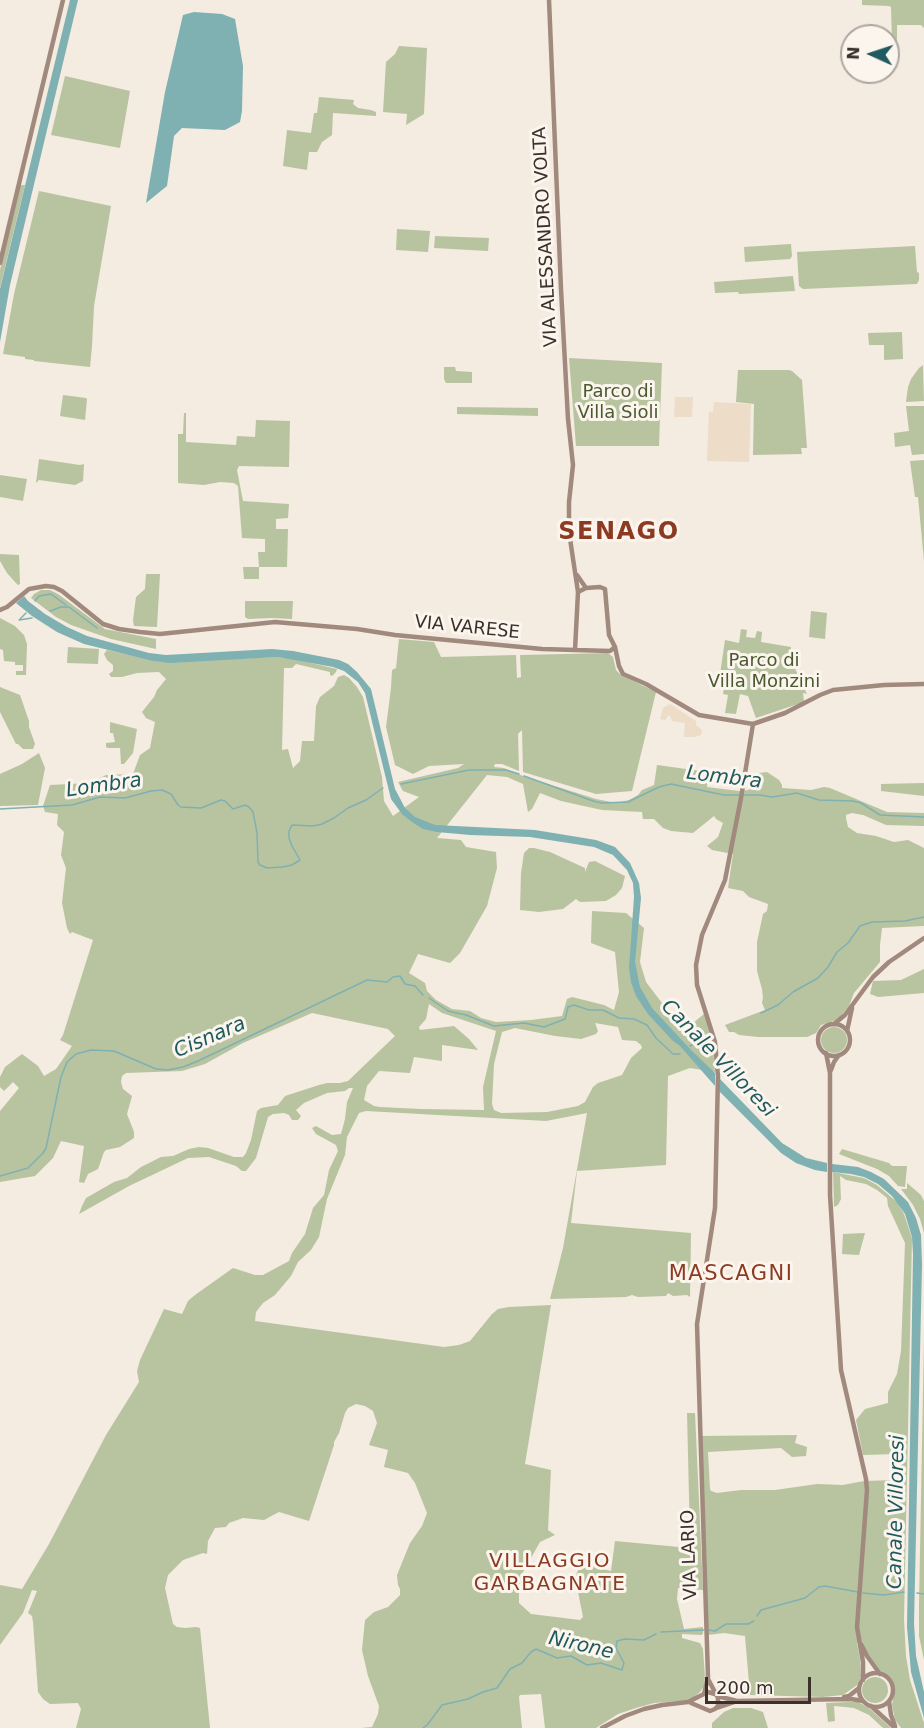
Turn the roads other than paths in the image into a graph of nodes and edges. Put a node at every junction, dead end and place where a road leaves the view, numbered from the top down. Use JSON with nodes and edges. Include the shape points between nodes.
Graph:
{"nodes":[{"id":1,"x":63,"y":0,"type":"edge"},
{"id":2,"x":549,"y":0,"type":"edge"},
{"id":3,"x":0,"y":263,"type":"edge"},
{"id":4,"x":578,"y":579,"type":"junction"},
{"id":5,"x":586,"y":588,"type":"junction"},
{"id":6,"x":578,"y":592,"type":"junction"},
{"id":7,"x":0,"y":610,"type":"edge"},
{"id":8,"x":613,"y":649,"type":"junction"},
{"id":9,"x":575,"y":650,"type":"junction"},
{"id":10,"x":922,"y":684,"type":"edge"},
{"id":11,"x":753,"y":724,"type":"junction"},
{"id":12,"x":924,"y":938,"type":"edge"},
{"id":13,"x":852,"y":1006,"type":"junction"},
{"id":14,"x":834,"y":1024,"type":"junction"},
{"id":15,"x":847,"y":1031,"type":"junction"},
{"id":16,"x":826,"y":1053,"type":"junction"},
{"id":17,"x":839,"y":1055,"type":"junction"},
{"id":18,"x":830,"y":1073,"type":"junction"},
{"id":19,"x":860,"y":1642,"type":"junction"},
{"id":20,"x":880,"y":1674,"type":"junction"},
{"id":21,"x":708,"y":1677,"type":"junction"},
{"id":22,"x":863,"y":1680,"type":"junction"},
{"id":23,"x":860,"y":1688,"type":"junction"},
{"id":24,"x":703,"y":1695,"type":"junction"},
{"id":25,"x":716,"y":1695,"type":"junction"},
{"id":26,"x":839,"y":1699,"type":"junction"},
{"id":27,"x":737,"y":1701,"type":"junction"},
{"id":28,"x":863,"y":1701,"type":"junction"},
{"id":29,"x":889,"y":1701,"type":"junction"},
{"id":30,"x":688,"y":1702,"type":"junction"},
{"id":31,"x":871,"y":1706,"type":"junction"},
{"id":32,"x":702,"y":1707,"type":"junction"},
{"id":33,"x":716,"y":1708,"type":"junction"},
{"id":34,"x":602,"y":1728,"type":"edge"},
{"id":35,"x":896,"y":1728,"type":"edge"}],
"edges":[{"from":1,"to":3,"type":"street"},
{"from":2,"to":4,"type":"street","name":"VIA ALESSANDRO VOLTA","via":[[573,465],[568,532]]},
{"from":4,"to":5,"type":"street"},
{"from":4,"to":6,"type":"street"},
{"from":5,"to":6,"type":"street"},
{"from":5,"to":8,"type":"street","via":[[598,587],[606,592]]},
{"from":6,"to":9,"type":"street"},
{"from":7,"to":9,"type":"street","name":"VIA VARESE","via":[[29,589],[46,586],[62,591],[103,624],[140,632],[160,634],[275,622]]},
{"from":8,"to":9,"type":"street","name":"VIA VARESE"},
{"from":8,"to":11,"type":"street","via":[[625,675],[697,714]]},
{"from":10,"to":11,"type":"street","via":[[833,690]]},
{"from":11,"to":21,"type":"street","name":"VIA LARIO","via":[[724,884],[702,935],[696,965],[697,985],[715,1042],[718,1076],[715,1216],[697,1319]]},
{"from":12,"to":13,"type":"street","via":[[873,977]]},
{"from":13,"to":14,"type":"street"},
{"from":13,"to":15,"type":"street"},
{"from":14,"to":15,"type":"street"},
{"from":14,"to":16,"type":"street","via":[[819,1036],[819,1044]]},
{"from":15,"to":17,"type":"street","via":[[849,1045]]},
{"from":16,"to":17,"type":"street"},
{"from":16,"to":18,"type":"street"},
{"from":17,"to":18,"type":"street"},
{"from":18,"to":19,"type":"street","via":[[829,1151],[841,1370],[867,1490],[857,1627]]},
{"from":19,"to":20,"type":"street"},
{"from":19,"to":22,"type":"street"},
{"from":20,"to":22,"type":"street"},
{"from":20,"to":29,"type":"street","via":[[892,1685]]},
{"from":21,"to":24,"type":"street","name":"VIA LARIO"},
{"from":21,"to":25,"type":"street","name":"VIA LARIO"},
{"from":22,"to":23,"type":"street"},
{"from":23,"to":26,"type":"street"},
{"from":23,"to":28,"type":"street"},
{"from":24,"to":25,"type":"street"},
{"from":24,"to":30,"type":"street"},
{"from":24,"to":32,"type":"street"},
{"from":25,"to":27,"type":"street"},
{"from":25,"to":33,"type":"street"},
{"from":26,"to":27,"type":"street"},
{"from":26,"to":28,"type":"street"},
{"from":27,"to":33,"type":"street"},
{"from":28,"to":31,"type":"street"},
{"from":29,"to":31,"type":"street"},
{"from":29,"to":35,"type":"street"},
{"from":30,"to":32,"type":"street"},
{"from":30,"to":34,"type":"street","via":[[644,1709]]},
{"from":31,"to":35,"type":"street"},
{"from":32,"to":33,"type":"street"}]}
